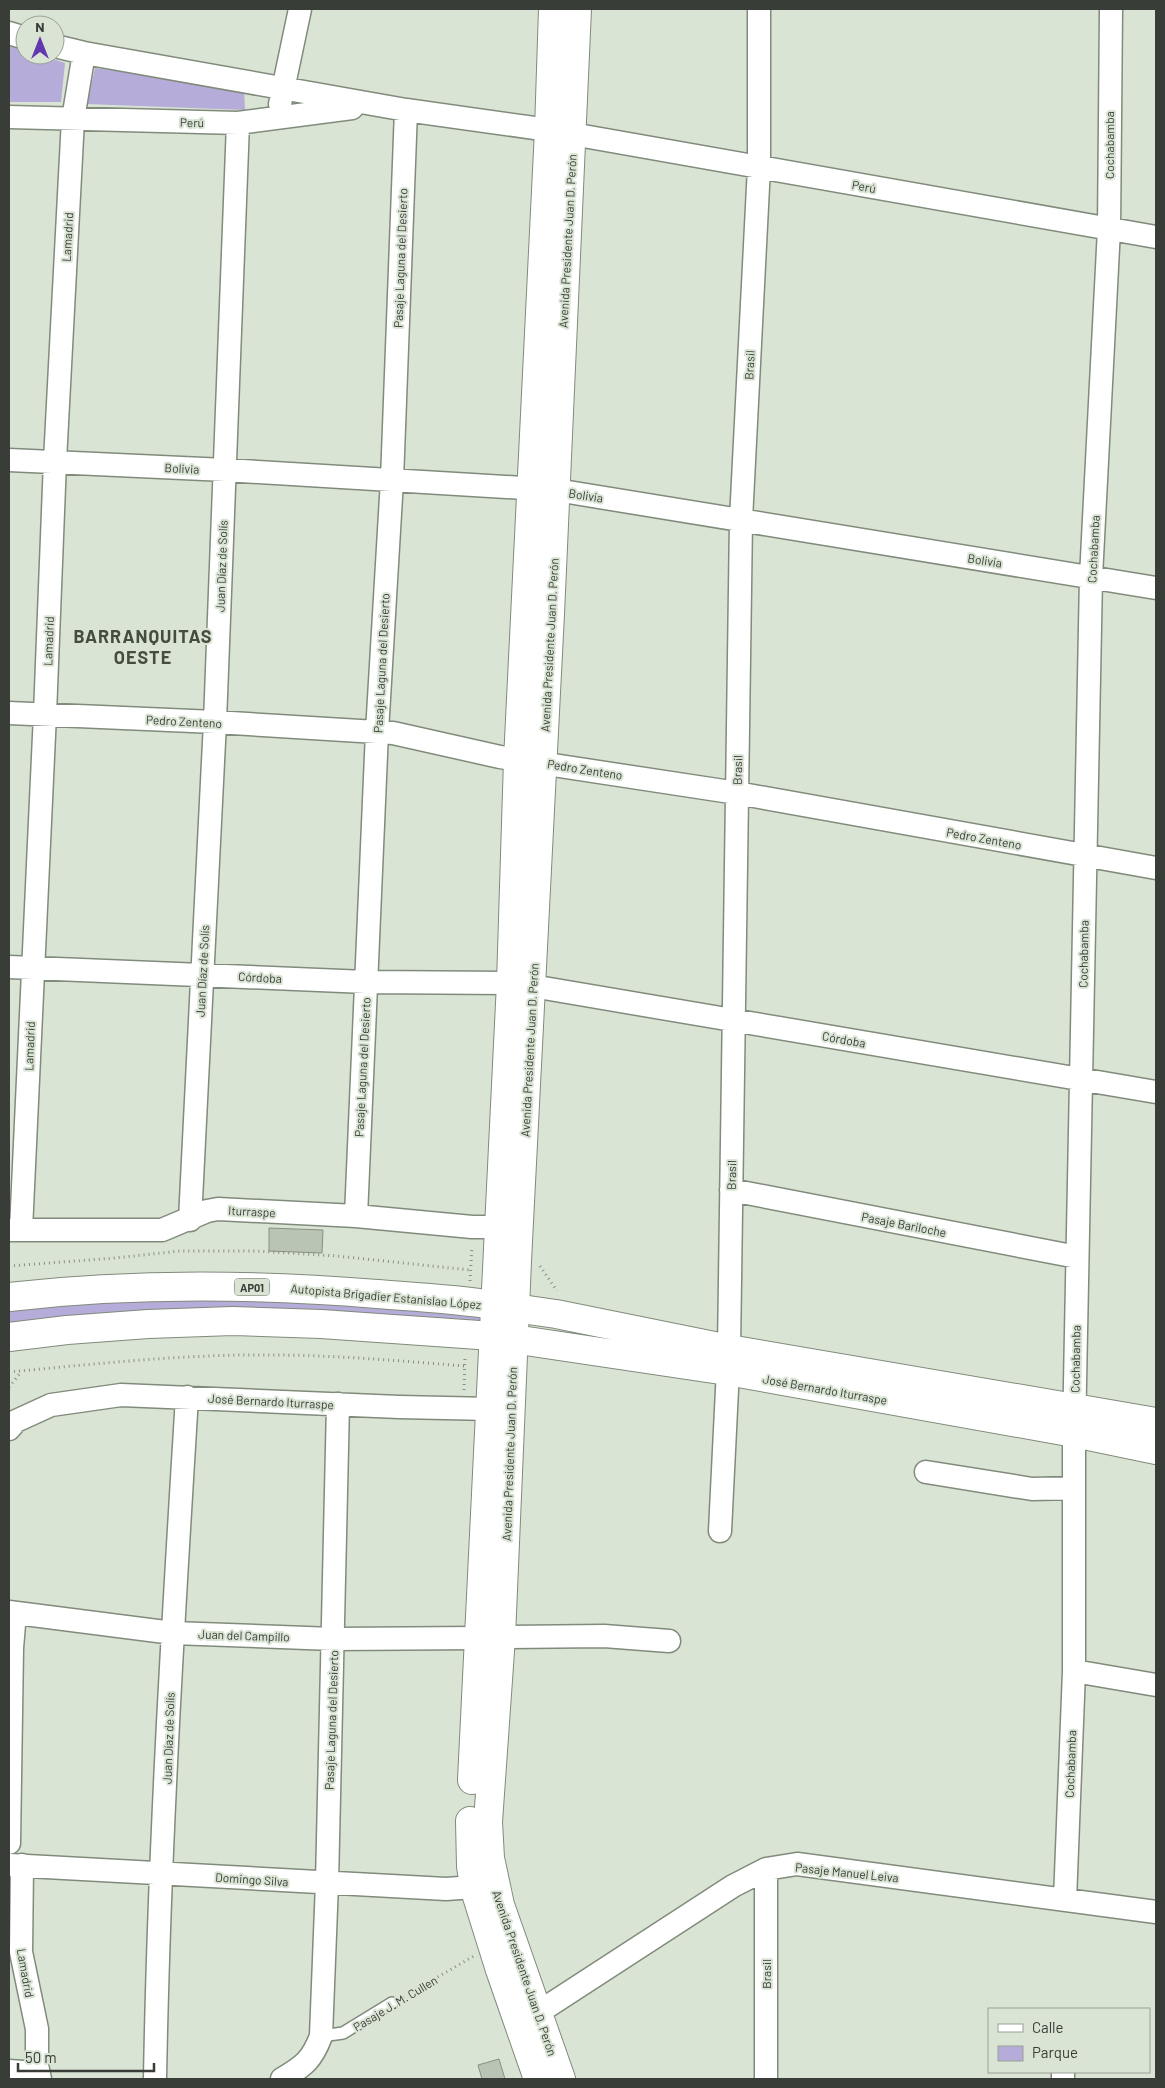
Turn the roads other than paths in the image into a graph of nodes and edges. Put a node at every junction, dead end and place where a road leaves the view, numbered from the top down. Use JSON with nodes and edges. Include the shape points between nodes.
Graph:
{"nodes":[{"id":1,"x":300,"y":9,"type":"edge"},
{"id":2,"x":553,"y":9,"type":"edge"},
{"id":3,"x":577,"y":9,"type":"edge"},
{"id":4,"x":760,"y":9,"type":"edge"},
{"id":5,"x":1111,"y":9,"type":"edge"},
{"id":6,"x":65,"y":48,"type":"edge"},
{"id":7,"x":84,"y":53,"type":"junction"},
{"id":8,"x":284,"y":89,"type":"junction"},
{"id":9,"x":375,"y":105,"type":"junction"},
{"id":10,"x":406,"y":110,"type":"junction"},
{"id":11,"x":9,"y":117,"type":"edge"},
{"id":12,"x":278,"y":117,"type":"junction"},
{"id":13,"x":73,"y":119,"type":"junction"},
{"id":14,"x":238,"y":123,"type":"junction"},
{"id":15,"x":560,"y":132,"type":"junction"},
{"id":16,"x":760,"y":167,"type":"junction"},
{"id":17,"x":1109,"y":229,"type":"junction"},
{"id":18,"x":1156,"y":237,"type":"edge"},
{"id":19,"x":9,"y":460,"type":"edge"},
{"id":20,"x":54,"y":461,"type":"junction"},
{"id":21,"x":225,"y":470,"type":"junction"},
{"id":22,"x":392,"y":480,"type":"junction"},
{"id":23,"x":544,"y":489,"type":"junction"},
{"id":24,"x":741,"y":520,"type":"junction"},
{"id":25,"x":1091,"y":577,"type":"junction"},
{"id":26,"x":1156,"y":588,"type":"edge"},
{"id":27,"x":9,"y":712,"type":"edge"},
{"id":28,"x":45,"y":714,"type":"junction"},
{"id":29,"x":215,"y":722,"type":"junction"},
{"id":30,"x":377,"y":732,"type":"junction"},
{"id":31,"x":531,"y":761,"type":"junction"},
{"id":32,"x":736,"y":793,"type":"junction"},
{"id":33,"x":1085,"y":856,"type":"junction"},
{"id":34,"x":1156,"y":868,"type":"edge"},
{"id":35,"x":9,"y":967,"type":"edge"},
{"id":36,"x":32,"y":968,"type":"junction"},
{"id":37,"x":202,"y":974,"type":"junction"},
{"id":38,"x":366,"y":982,"type":"junction"},
{"id":39,"x":521,"y":985,"type":"junction"},
{"id":40,"x":732,"y":1020,"type":"junction"},
{"id":41,"x":1081,"y":1080,"type":"junction"},
{"id":42,"x":1156,"y":1092,"type":"edge"},
{"id":43,"x":731,"y":1190,"type":"junction"},
{"id":44,"x":356,"y":1216,"type":"junction"},
{"id":45,"x":190,"y":1220,"type":"junction"},
{"id":46,"x":486,"y":1227,"type":"junction"},
{"id":47,"x":15,"y":1230,"type":"edge"},
{"id":48,"x":1077,"y":1257,"type":"junction"},
{"id":49,"x":9,"y":1297,"type":"edge"},
{"id":50,"x":493,"y":1305,"type":"junction"},
{"id":51,"x":491,"y":1336,"type":"junction"},
{"id":52,"x":9,"y":1337,"type":"edge"},
{"id":53,"x":728,"y":1360,"type":"junction"},
{"id":54,"x":187,"y":1397,"type":"junction"},
{"id":55,"x":338,"y":1404,"type":"junction"},
{"id":56,"x":491,"y":1409,"type":"junction"},
{"id":57,"x":1074,"y":1420,"type":"junction"},
{"id":58,"x":1156,"y":1422,"type":"edge"},
{"id":59,"x":9,"y":1429,"type":"edge"},
{"id":60,"x":1156,"y":1450,"type":"edge"},
{"id":61,"x":926,"y":1472,"type":"dead end"},
{"id":62,"x":1074,"y":1488,"type":"junction"},
{"id":63,"x":720,"y":1531,"type":"dead end"},
{"id":64,"x":12,"y":1613,"type":"edge"},
{"id":65,"x":173,"y":1633,"type":"junction"},
{"id":66,"x":333,"y":1638,"type":"junction"},
{"id":67,"x":491,"y":1638,"type":"junction"},
{"id":68,"x":669,"y":1641,"type":"dead end"},
{"id":69,"x":1074,"y":1671,"type":"junction"},
{"id":70,"x":1156,"y":1685,"type":"edge"},
{"id":71,"x":9,"y":1843,"type":"edge"},
{"id":72,"x":15,"y":1865,"type":"edge"},
{"id":73,"x":766,"y":1869,"type":"junction"},
{"id":74,"x":162,"y":1873,"type":"junction"},
{"id":75,"x":327,"y":1883,"type":"junction"},
{"id":76,"x":484,"y":1884,"type":"junction"},
{"id":77,"x":1065,"y":1900,"type":"junction"},
{"id":78,"x":1156,"y":1912,"type":"edge"},
{"id":79,"x":392,"y":2003,"type":"road end"},
{"id":80,"x":529,"y":2017,"type":"junction"},
{"id":81,"x":321,"y":2036,"type":"junction"},
{"id":82,"x":9,"y":2071,"type":"edge"},
{"id":83,"x":39,"y":2076,"type":"edge"},
{"id":84,"x":155,"y":2079,"type":"edge"},
{"id":85,"x":282,"y":2079,"type":"edge"},
{"id":86,"x":538,"y":2079,"type":"edge"},
{"id":87,"x":561,"y":2079,"type":"edge"},
{"id":88,"x":766,"y":2079,"type":"edge"}],
"edges":[{"from":1,"to":8,"type":"street"},
{"from":2,"to":15,"type":"main road","name":"Avenida Presidente Juan D. Perón"},
{"from":3,"to":15,"type":"main road","name":"Avenida Presidente Juan D. Perón"},
{"from":4,"to":16,"type":"street","name":"Brasil"},
{"from":5,"to":17,"type":"street","name":"Cochabamba"},
{"from":6,"to":7,"type":"street","name":"Perú"},
{"from":7,"to":8,"type":"street","name":"Perú"},
{"from":7,"to":13,"type":"street","name":"Lamadrid"},
{"from":8,"to":9,"type":"street","name":"Perú"},
{"from":8,"to":12,"type":"street"},
{"from":9,"to":10,"type":"street","name":"Perú"},
{"from":9,"to":12,"type":"street","name":"Perú"},
{"from":10,"to":15,"type":"street","name":"Perú"},
{"from":10,"to":22,"type":"street","name":"Pasaje Laguna del Desierto"},
{"from":11,"to":13,"type":"street","name":"Perú"},
{"from":12,"to":14,"type":"street","name":"Perú"},
{"from":13,"to":14,"type":"street","name":"Perú"},
{"from":13,"to":20,"type":"street","name":"Lamadrid"},
{"from":14,"to":21,"type":"street","name":"Juan Díaz de Solís"},
{"from":15,"to":16,"type":"street","name":"Perú"},
{"from":15,"to":23,"type":"main road","name":"Avenida Presidente Juan D. Perón"},
{"from":16,"to":17,"type":"street","name":"Perú"},
{"from":16,"to":24,"type":"street","name":"Brasil"},
{"from":17,"to":18,"type":"street","name":"Perú"},
{"from":17,"to":25,"type":"street","name":"Cochabamba"},
{"from":19,"to":20,"type":"street","name":"Bolivia"},
{"from":20,"to":21,"type":"street","name":"Bolivia"},
{"from":20,"to":28,"type":"street","name":"Lamadrid"},
{"from":21,"to":22,"type":"street","name":"Bolivia"},
{"from":21,"to":29,"type":"street","name":"Juan Díaz de Solís"},
{"from":22,"to":23,"type":"street","name":"Bolivia"},
{"from":22,"to":30,"type":"street","name":"Pasaje Laguna del Desierto"},
{"from":23,"to":24,"type":"street","name":"Bolivia"},
{"from":23,"to":31,"type":"main road","name":"Avenida Presidente Juan D. Perón"},
{"from":24,"to":25,"type":"street","name":"Bolivia"},
{"from":24,"to":32,"type":"street","name":"Brasil"},
{"from":25,"to":26,"type":"street","name":"Bolivia"},
{"from":25,"to":33,"type":"street","name":"Cochabamba"},
{"from":27,"to":28,"type":"street","name":"Pedro Zenteno"},
{"from":28,"to":29,"type":"street","name":"Pedro Zenteno"},
{"from":28,"to":36,"type":"street","name":"Lamadrid"},
{"from":29,"to":30,"type":"street","name":"Pedro Zenteno"},
{"from":29,"to":37,"type":"street","name":"Juan Díaz de Solís"},
{"from":30,"to":31,"type":"street","name":"Pedro Zenteno"},
{"from":30,"to":38,"type":"street","name":"Pasaje Laguna del Desierto"},
{"from":31,"to":32,"type":"street","name":"Pedro Zenteno"},
{"from":31,"to":39,"type":"main road","name":"Avenida Presidente Juan D. Perón"},
{"from":32,"to":33,"type":"street","name":"Pedro Zenteno"},
{"from":32,"to":40,"type":"street","name":"Brasil"},
{"from":33,"to":34,"type":"street","name":"Pedro Zenteno"},
{"from":33,"to":41,"type":"street","name":"Cochabamba"},
{"from":35,"to":36,"type":"street","name":"Córdoba"},
{"from":36,"to":37,"type":"street","name":"Córdoba"},
{"from":36,"to":47,"type":"street","name":"Lamadrid"},
{"from":37,"to":38,"type":"street","name":"Córdoba"},
{"from":37,"to":45,"type":"street","name":"Juan Díaz de Solís"},
{"from":38,"to":39,"type":"street","name":"Córdoba"},
{"from":38,"to":44,"type":"street","name":"Pasaje Laguna del Desierto"},
{"from":39,"to":40,"type":"street","name":"Córdoba"},
{"from":39,"to":46,"type":"main road","name":"Avenida Presidente Juan D. Perón"},
{"from":39,"to":50,"type":"main road","name":"Avenida Presidente Juan D. Perón","via":[[517,1261]]},
{"from":40,"to":41,"type":"street","name":"Córdoba"},
{"from":40,"to":43,"type":"street","name":"Brasil"},
{"from":41,"to":42,"type":"street","name":"Córdoba"},
{"from":41,"to":48,"type":"street","name":"Cochabamba"},
{"from":43,"to":48,"type":"street","name":"Pasaje Bariloche"},
{"from":43,"to":53,"type":"street","name":"Brasil"},
{"from":44,"to":45,"type":"street","name":"Iturraspe","via":[[218,1209]]},
{"from":44,"to":46,"type":"street","name":"Iturraspe"},
{"from":45,"to":47,"type":"street","name":"Iturraspe","via":[[155,1231]]},
{"from":46,"to":50,"type":"main road","name":"Avenida Presidente Juan D. Perón"},
{"from":48,"to":57,"type":"street","name":"Cochabamba"},
{"from":49,"to":50,"type":"main road","name":"Autopista Brigadier Estanislao López","number":"AP01","via":[[157,1286],[236,1286]]},
{"from":50,"to":51,"type":"main road","name":"Avenida Presidente Juan D. Perón"},
{"from":50,"to":53,"type":"main road","name":"José Bernardo Iturraspe","via":[[556,1314]]},
{"from":51,"to":52,"type":"main road","via":[[233,1321],[148,1324]]},
{"from":51,"to":53,"type":"main road","name":"José Bernardo Iturraspe"},
{"from":51,"to":56,"type":"main road","name":"Avenida Presidente Juan D. Perón"},
{"from":51,"to":67,"type":"main road","name":"Avenida Presidente Juan D. Perón"},
{"from":53,"to":57,"type":"main road","name":"José Bernardo Iturraspe"},
{"from":53,"to":63,"type":"street","name":"Brasil"},
{"from":54,"to":55,"type":"street","name":"José Bernardo Iturraspe"},
{"from":54,"to":59,"type":"street","name":"José Bernardo Iturraspe","via":[[120,1395],[51,1405],[16,1421]]},
{"from":54,"to":65,"type":"street","name":"Juan Díaz de Solís"},
{"from":55,"to":56,"type":"street","name":"José Bernardo Iturraspe"},
{"from":55,"to":66,"type":"street","name":"Pasaje Laguna del Desierto"},
{"from":56,"to":67,"type":"main road","name":"Avenida Presidente Juan D. Perón"},
{"from":57,"to":58,"type":"main road","name":"José Bernardo Iturraspe"},
{"from":57,"to":60,"type":"main road","name":"José Bernardo Iturraspe"},
{"from":57,"to":62,"type":"street","name":"Cochabamba"},
{"from":61,"to":62,"type":"street","via":[[1032,1488]]},
{"from":62,"to":69,"type":"street","name":"Cochabamba"},
{"from":64,"to":65,"type":"street","name":"Juan del Campillo"},
{"from":64,"to":71,"type":"street"},
{"from":65,"to":66,"type":"street","name":"Juan del Campillo"},
{"from":65,"to":74,"type":"street","name":"Juan Díaz de Solís"},
{"from":66,"to":67,"type":"street","name":"Juan del Campillo"},
{"from":66,"to":75,"type":"street","name":"Pasaje Laguna del Desierto"},
{"from":67,"to":68,"type":"street","name":"Juan del Campillo","via":[[604,1636]]},
{"from":67,"to":76,"type":"main road","name":"Avenida Presidente Juan D. Perón","via":[[470,1814],[471,1866]]},
{"from":69,"to":70,"type":"street"},
{"from":69,"to":77,"type":"street","name":"Cochabamba"},
{"from":72,"to":74,"type":"street","name":"Domingo Silva"},
{"from":72,"to":83,"type":"street","name":"Lamadrid","via":[[21,1952],[37,2029]]},
{"from":73,"to":77,"type":"street","name":"Pasaje Manuel Leiva","via":[[797,1864]]},
{"from":73,"to":80,"type":"street","name":"Pasaje Manuel Leiva","via":[[733,1886]]},
{"from":73,"to":88,"type":"street","name":"Brasil"},
{"from":74,"to":75,"type":"street","name":"Domingo Silva"},
{"from":74,"to":84,"type":"street","name":"Juan Díaz de Solís"},
{"from":75,"to":76,"type":"street","name":"Domingo Silva","via":[[446,1890]]},
{"from":75,"to":81,"type":"street","name":"Pasaje Laguna del Desierto"},
{"from":76,"to":80,"type":"main road","name":"Avenida Presidente Juan D. Perón","via":[[518,1957]]},
{"from":76,"to":80,"type":"main road","name":"Avenida Presidente Juan D. Perón","via":[[492,1946]]},
{"from":77,"to":78,"type":"street","name":"Pasaje Manuel Leiva"},
{"from":79,"to":81,"type":"lane","name":"Pasaje J. M. Cullen","via":[[344,2033]]},
{"from":80,"to":86,"type":"main road","name":"Avenida Presidente Juan D. Perón"},
{"from":80,"to":87,"type":"main road","name":"Avenida Presidente Juan D. Perón"},
{"from":81,"to":85,"type":"street","via":[[311,2058]]},
{"from":82,"to":83,"type":"street"}]}
